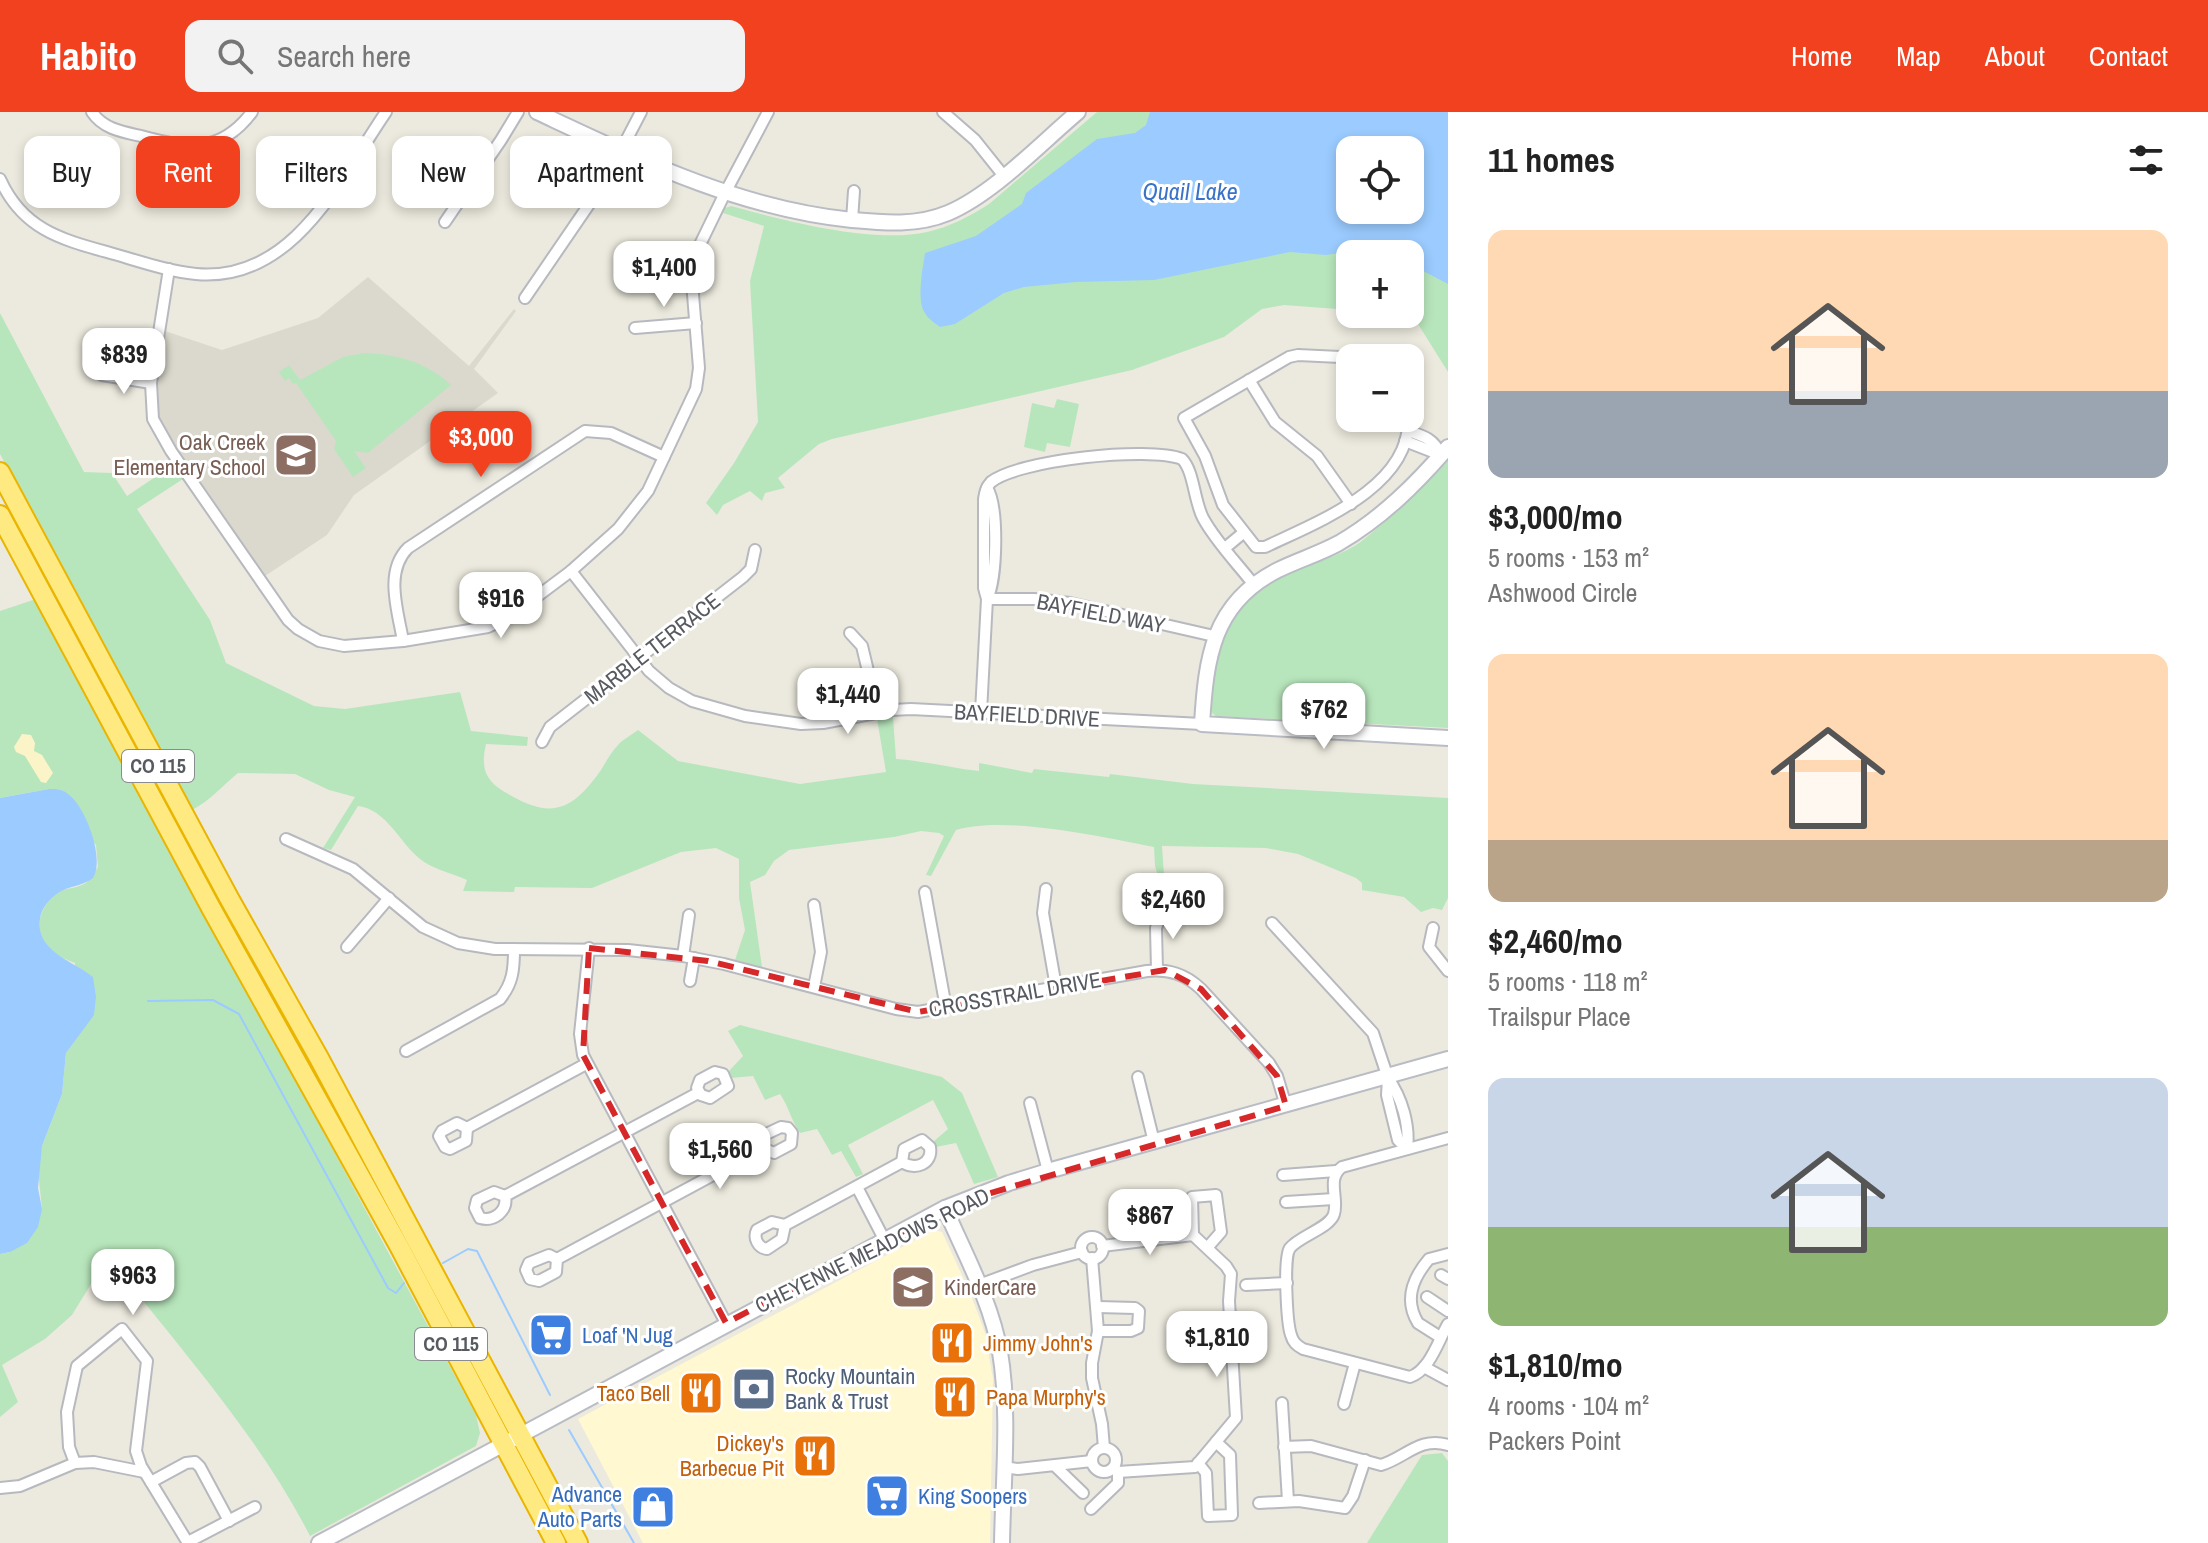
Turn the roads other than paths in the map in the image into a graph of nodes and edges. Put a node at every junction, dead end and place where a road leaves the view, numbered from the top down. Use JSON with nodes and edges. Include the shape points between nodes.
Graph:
{"nodes":[{"id":1,"x":252,"y":112,"type":"edge"},
{"id":2,"x":386,"y":112,"type":"edge"},
{"id":3,"x":518,"y":112,"type":"edge"},
{"id":4,"x":537,"y":112,"type":"edge"},
{"id":5,"x":641,"y":112,"type":"edge"},
{"id":6,"x":768,"y":112,"type":"edge"},
{"id":7,"x":943,"y":112,"type":"edge"},
{"id":8,"x":1078,"y":112,"type":"edge"},
{"id":9,"x":95,"y":116,"type":"edge"},
{"id":10,"x":589,"y":136,"type":"edge"},
{"id":11,"x":629,"y":136,"type":"edge"},
{"id":12,"x":672,"y":172,"type":"edge"},
{"id":13,"x":1003,"y":175,"type":"junction"},
{"id":14,"x":0,"y":179,"type":"edge"},
{"id":15,"x":854,"y":191,"type":"dead end"},
{"id":16,"x":725,"y":193,"type":"junction"},
{"id":17,"x":587,"y":208,"type":"edge"},
{"id":18,"x":852,"y":220,"type":"junction"},
{"id":19,"x":445,"y":222,"type":"dead end"},
{"id":20,"x":169,"y":269,"type":"junction"},
{"id":21,"x":525,"y":298,"type":"dead end"},
{"id":22,"x":696,"y":323,"type":"junction"},
{"id":23,"x":635,"y":328,"type":"dead end"},
{"id":24,"x":1336,"y":357,"type":"edge"},
{"id":25,"x":102,"y":375,"type":"dead end"},
{"id":26,"x":1249,"y":380,"type":"junction"},
{"id":27,"x":151,"y":383,"type":"junction"},
{"id":28,"x":1407,"y":432,"type":"edge"},
{"id":29,"x":1407,"y":436,"type":"junction"},
{"id":30,"x":1444,"y":451,"type":"edge"},
{"id":31,"x":664,"y":457,"type":"junction"},
{"id":32,"x":0,"y":472,"type":"edge"},
{"id":33,"x":1351,"y":504,"type":"junction"},
{"id":34,"x":0,"y":515,"type":"edge"},
{"id":35,"x":1243,"y":533,"type":"junction"},
{"id":36,"x":1225,"y":548,"type":"junction"},
{"id":37,"x":755,"y":550,"type":"dead end"},
{"id":38,"x":571,"y":571,"type":"junction"},
{"id":39,"x":1254,"y":585,"type":"junction"},
{"id":40,"x":987,"y":599,"type":"junction"},
{"id":41,"x":850,"y":633,"type":"dead end"},
{"id":42,"x":1214,"y":636,"type":"junction"},
{"id":43,"x":403,"y":641,"type":"junction"},
{"id":44,"x":640,"y":659,"type":"junction"},
{"id":45,"x":981,"y":712,"type":"junction"},
{"id":46,"x":878,"y":713,"type":"junction"},
{"id":47,"x":1202,"y":724,"type":"junction"},
{"id":48,"x":1448,"y":738,"type":"edge"},
{"id":49,"x":542,"y":742,"type":"dead end"},
{"id":50,"x":286,"y":839,"type":"dead end"},
{"id":51,"x":1046,"y":889,"type":"dead end"},
{"id":52,"x":925,"y":892,"type":"dead end"},
{"id":53,"x":389,"y":898,"type":"junction"},
{"id":54,"x":814,"y":905,"type":"dead end"},
{"id":55,"x":1163,"y":908,"type":"dead end"},
{"id":56,"x":689,"y":915,"type":"dead end"},
{"id":57,"x":1272,"y":923,"type":"dead end"},
{"id":58,"x":1433,"y":928,"type":"dead end"},
{"id":59,"x":347,"y":947,"type":"dead end"},
{"id":60,"x":589,"y":948,"type":"junction"},
{"id":61,"x":514,"y":949,"type":"junction"},
{"id":62,"x":688,"y":957,"type":"junction"},
{"id":63,"x":1157,"y":970,"type":"junction"},
{"id":64,"x":1448,"y":971,"type":"edge"},
{"id":65,"x":690,"y":981,"type":"dead end"},
{"id":66,"x":814,"y":987,"type":"junction"},
{"id":67,"x":1056,"y":987,"type":"junction"},
{"id":68,"x":946,"y":1008,"type":"junction"},
{"id":69,"x":406,"y":1051,"type":"dead end"},
{"id":70,"x":1448,"y":1059,"type":"edge"},
{"id":71,"x":586,"y":1064,"type":"junction"},
{"id":72,"x":1138,"y":1077,"type":"dead end"},
{"id":73,"x":1388,"y":1078,"type":"junction"},
{"id":74,"x":698,"y":1093,"type":"dead end"},
{"id":75,"x":1030,"y":1103,"type":"dead end"},
{"id":76,"x":1286,"y":1106,"type":"junction"},
{"id":77,"x":467,"y":1128,"type":"dead end"},
{"id":78,"x":623,"y":1133,"type":"junction"},
{"id":79,"x":1448,"y":1138,"type":"edge"},
{"id":80,"x":1154,"y":1142,"type":"junction"},
{"id":81,"x":763,"y":1148,"type":"dead end"},
{"id":82,"x":1407,"y":1149,"type":"junction"},
{"id":83,"x":902,"y":1162,"type":"dead end"},
{"id":84,"x":1048,"y":1171,"type":"junction"},
{"id":85,"x":1336,"y":1171,"type":"junction"},
{"id":86,"x":1283,"y":1175,"type":"dead end"},
{"id":87,"x":857,"y":1187,"type":"junction"},
{"id":88,"x":505,"y":1196,"type":"dead end"},
{"id":89,"x":1334,"y":1199,"type":"junction"},
{"id":90,"x":1286,"y":1202,"type":"dead end"},
{"id":91,"x":662,"y":1203,"type":"junction"},
{"id":92,"x":945,"y":1208,"type":"junction"},
{"id":93,"x":785,"y":1225,"type":"dead end"},
{"id":94,"x":1193,"y":1235,"type":"junction"},
{"id":95,"x":884,"y":1239,"type":"junction"},
{"id":96,"x":1102,"y":1246,"type":"junction"},
{"id":97,"x":1207,"y":1248,"type":"junction"},
{"id":98,"x":1082,"y":1252,"type":"junction"},
{"id":99,"x":1448,"y":1254,"type":"edge"},
{"id":100,"x":1092,"y":1258,"type":"junction"},
{"id":101,"x":557,"y":1259,"type":"dead end"},
{"id":102,"x":1287,"y":1283,"type":"junction"},
{"id":103,"x":979,"y":1285,"type":"junction"},
{"id":104,"x":1246,"y":1285,"type":"dead end"},
{"id":105,"x":1427,"y":1297,"type":"dead end"},
{"id":106,"x":1098,"y":1307,"type":"junction"},
{"id":107,"x":1448,"y":1311,"type":"edge"},
{"id":108,"x":726,"y":1323,"type":"junction"},
{"id":109,"x":1448,"y":1324,"type":"edge"},
{"id":110,"x":1098,"y":1331,"type":"junction"},
{"id":111,"x":1440,"y":1337,"type":"junction"},
{"id":112,"x":1355,"y":1363,"type":"junction"},
{"id":113,"x":1424,"y":1367,"type":"junction"},
{"id":114,"x":1448,"y":1380,"type":"edge"},
{"id":115,"x":1282,"y":1403,"type":"dead end"},
{"id":116,"x":1344,"y":1404,"type":"dead end"},
{"id":117,"x":511,"y":1438,"type":"junction"},
{"id":118,"x":1216,"y":1442,"type":"junction"},
{"id":119,"x":1448,"y":1445,"type":"edge"},
{"id":120,"x":1284,"y":1447,"type":"junction"},
{"id":121,"x":1104,"y":1448,"type":"junction"},
{"id":122,"x":1365,"y":1460,"type":"junction"},
{"id":123,"x":1092,"y":1461,"type":"junction"},
{"id":124,"x":75,"y":1463,"type":"junction"},
{"id":125,"x":1198,"y":1463,"type":"junction"},
{"id":126,"x":1055,"y":1466,"type":"junction"},
{"id":127,"x":1003,"y":1467,"type":"junction"},
{"id":128,"x":1116,"y":1470,"type":"junction"},
{"id":129,"x":144,"y":1472,"type":"junction"},
{"id":130,"x":151,"y":1482,"type":"junction"},
{"id":131,"x":0,"y":1488,"type":"edge"},
{"id":132,"x":1083,"y":1493,"type":"dead end"},
{"id":133,"x":1288,"y":1501,"type":"junction"},
{"id":134,"x":1259,"y":1503,"type":"dead end"},
{"id":135,"x":255,"y":1507,"type":"dead end"},
{"id":136,"x":1091,"y":1509,"type":"dead end"},
{"id":137,"x":229,"y":1521,"type":"junction"},
{"id":138,"x":188,"y":1543,"type":"edge"},
{"id":139,"x":319,"y":1543,"type":"edge"},
{"id":140,"x":556,"y":1543,"type":"edge"},
{"id":141,"x":578,"y":1543,"type":"edge"},
{"id":142,"x":1002,"y":1543,"type":"edge"}],
"edges":[{"from":1,"to":9,"type":"street","via":[[227,135],[189,147],[119,131]]},
{"from":2,"to":20,"type":"street","via":[[315,216],[280,251],[223,274]]},
{"from":3,"to":19,"type":"street"},
{"from":4,"to":10,"type":"street"},
{"from":5,"to":11,"type":"street"},
{"from":6,"to":16,"type":"street"},
{"from":7,"to":13,"type":"street"},
{"from":8,"to":13,"type":"street"},
{"from":12,"to":16,"type":"street"},
{"from":13,"to":18,"type":"street","via":[[966,203],[932,218],[906,223]]},
{"from":14,"to":20,"type":"street","via":[[23,213],[63,240]]},
{"from":15,"to":18,"type":"street"},
{"from":16,"to":18,"type":"street","via":[[792,212]]},
{"from":16,"to":22,"type":"street","via":[[694,257]]},
{"from":17,"to":21,"type":"street"},
{"from":20,"to":27,"type":"street"},
{"from":22,"to":23,"type":"street"},
{"from":22,"to":31,"type":"street","via":[[698,382]]},
{"from":24,"to":26,"type":"street","via":[[1294,356]]},
{"from":25,"to":27,"type":"street"},
{"from":26,"to":33,"type":"street","via":[[1275,422],[1317,456]]},
{"from":26,"to":35,"type":"street","via":[[1184,418],[1220,498]]},
{"from":27,"to":43,"type":"street","via":[[151,410],[160,434],[288,620],[332,645]]},
{"from":28,"to":29,"type":"street"},
{"from":29,"to":30,"type":"street"},
{"from":29,"to":33,"type":"street","via":[[1393,466]]},
{"from":30,"to":39,"type":"street","via":[[1369,523]]},
{"from":31,"to":38,"type":"street","via":[[648,491],[618,529]]},
{"from":31,"to":43,"type":"street","via":[[611,433],[585,431],[408,548],[394,576]]},
{"from":32,"to":117,"type":"highway","number":"CO 115","via":[[319,1058]]},
{"from":33,"to":35,"type":"street","via":[[1265,547],[1256,547]]},
{"from":34,"to":117,"type":"highway","number":"CO 115","via":[[211,908]]},
{"from":35,"to":36,"type":"street"},
{"from":36,"to":39,"type":"street"},
{"from":36,"to":40,"type":"street","via":[[1200,511],[1186,463],[1176,456],[1071,459],[986,484]]},
{"from":37,"to":44,"type":"street","name":"MARBLE TERRACE","via":[[751,569],[743,577]]},
{"from":38,"to":43,"type":"street","via":[[500,623]]},
{"from":38,"to":44,"type":"street","name":"BAYFIELD DRIVE"},
{"from":39,"to":42,"type":"street"},
{"from":40,"to":42,"type":"street","name":"BAYFIELD WAY","via":[[1070,603]]},
{"from":40,"to":45,"type":"street"},
{"from":41,"to":46,"type":"street","via":[[862,646]]},
{"from":42,"to":47,"type":"street"},
{"from":44,"to":46,"type":"street","name":"BAYFIELD DRIVE","via":[[681,695],[745,716],[812,724]]},
{"from":44,"to":49,"type":"street","name":"MARBLE TERRACE","via":[[550,727]]},
{"from":45,"to":46,"type":"street","name":"BAYFIELD DRIVE"},
{"from":45,"to":47,"type":"street","name":"BAYFIELD DRIVE"},
{"from":47,"to":48,"type":"street","name":"BAYFIELD DRIVE"},
{"from":50,"to":53,"type":"street","name":"CROSSTRAIL DRIVE","via":[[353,869]]},
{"from":51,"to":67,"type":"street","via":[[1043,913]]},
{"from":52,"to":68,"type":"street"},
{"from":53,"to":59,"type":"street"},
{"from":53,"to":61,"type":"street","name":"CROSSTRAIL DRIVE","via":[[448,940]]},
{"from":54,"to":66,"type":"street","via":[[821,952]]},
{"from":55,"to":63,"type":"street","via":[[1156,928]]},
{"from":56,"to":62,"type":"street"},
{"from":57,"to":73,"type":"street","via":[[1377,1039]]},
{"from":58,"to":64,"type":"street","via":[[1429,947]]},
{"from":60,"to":61,"type":"street","name":"CROSSTRAIL DRIVE"},
{"from":60,"to":62,"type":"street","name":"CROSSTRAIL DRIVE"},
{"from":60,"to":71,"type":"street","via":[[580,1034]]},
{"from":61,"to":69,"type":"street","via":[[511,982],[500,999]]},
{"from":62,"to":65,"type":"street"},
{"from":62,"to":66,"type":"street","name":"CROSSTRAIL DRIVE"},
{"from":63,"to":67,"type":"street","name":"CROSSTRAIL DRIVE"},
{"from":63,"to":76,"type":"street","via":[[1181,975],[1201,989],[1274,1069]]},
{"from":66,"to":68,"type":"street","name":"CROSSTRAIL DRIVE","via":[[907,1011]]},
{"from":67,"to":68,"type":"street","name":"CROSSTRAIL DRIVE"},
{"from":70,"to":73,"type":"street","name":"CHEYENNE MEADOWS ROAD"},
{"from":71,"to":77,"type":"street"},
{"from":71,"to":78,"type":"street"},
{"from":72,"to":80,"type":"street"},
{"from":73,"to":76,"type":"street","name":"CHEYENNE MEADOWS ROAD"},
{"from":73,"to":82,"type":"street","via":[[1398,1140]]},
{"from":74,"to":78,"type":"street"},
{"from":75,"to":84,"type":"street"},
{"from":76,"to":80,"type":"street","name":"CHEYENNE MEADOWS ROAD"},
{"from":78,"to":88,"type":"street"},
{"from":78,"to":91,"type":"street"},
{"from":79,"to":82,"type":"street"},
{"from":80,"to":84,"type":"street","name":"CHEYENNE MEADOWS ROAD"},
{"from":81,"to":91,"type":"street"},
{"from":82,"to":85,"type":"street"},
{"from":83,"to":87,"type":"street"},
{"from":84,"to":92,"type":"street","name":"CHEYENNE MEADOWS ROAD"},
{"from":85,"to":86,"type":"street"},
{"from":85,"to":89,"type":"street"},
{"from":87,"to":93,"type":"street"},
{"from":87,"to":95,"type":"street"},
{"from":89,"to":90,"type":"street"},
{"from":89,"to":102,"type":"street","via":[[1331,1219],[1289,1249]]},
{"from":91,"to":101,"type":"street"},
{"from":91,"to":108,"type":"street"},
{"from":92,"to":95,"type":"street","name":"CHEYENNE MEADOWS ROAD"},
{"from":92,"to":103,"type":"street"},
{"from":94,"to":96,"type":"street"},
{"from":94,"to":97,"type":"street"},
{"from":94,"to":97,"type":"street","via":[[1192,1197],[1216,1195],[1221,1232]]},
{"from":95,"to":108,"type":"street","name":"CHEYENNE MEADOWS ROAD"},
{"from":96,"to":98,"type":"street","via":[[1089,1237]]},
{"from":96,"to":100,"type":"street"},
{"from":97,"to":118,"type":"street","via":[[1231,1274],[1236,1418]]},
{"from":98,"to":100,"type":"street"},
{"from":98,"to":103,"type":"street"},
{"from":99,"to":111,"type":"street","via":[[1429,1259],[1410,1295],[1418,1323]]},
{"from":100,"to":106,"type":"street"},
{"from":102,"to":104,"type":"street"},
{"from":102,"to":112,"type":"street","via":[[1289,1330],[1296,1345]]},
{"from":103,"to":127,"type":"street","via":[[1002,1369]]},
{"from":105,"to":107,"type":"street"},
{"from":106,"to":110,"type":"street"},
{"from":106,"to":110,"type":"street","via":[[1139,1311],[1138,1328]]},
{"from":108,"to":117,"type":"street","name":"CHEYENNE MEADOWS ROAD"},
{"from":109,"to":111,"type":"street"},
{"from":110,"to":121,"type":"street","via":[[1092,1378]]},
{"from":111,"to":113,"type":"street"},
{"from":112,"to":113,"type":"street","via":[[1402,1376]]},
{"from":112,"to":116,"type":"street"},
{"from":113,"to":114,"type":"street"},
{"from":115,"to":120,"type":"street"},
{"from":117,"to":139,"type":"street","name":"CHEYENNE MEADOWS ROAD"},
{"from":117,"to":140,"type":"highway","number":"CO 115"},
{"from":117,"to":141,"type":"highway","number":"CO 115"},
{"from":118,"to":125,"type":"street"},
{"from":118,"to":125,"type":"street","via":[[1230,1455],[1232,1515],[1208,1516],[1206,1473]]},
{"from":119,"to":122,"type":"street","via":[[1417,1445],[1381,1465]]},
{"from":120,"to":122,"type":"street","via":[[1311,1446]]},
{"from":120,"to":133,"type":"street"},
{"from":121,"to":123,"type":"street"},
{"from":121,"to":128,"type":"street","via":[[1115,1455]]},
{"from":122,"to":133,"type":"street","via":[[1345,1508]]},
{"from":123,"to":126,"type":"street"},
{"from":123,"to":128,"type":"street","via":[[1101,1471]]},
{"from":124,"to":129,"type":"street"},
{"from":124,"to":129,"type":"street","via":[[67,1412],[77,1366],[122,1329],[147,1361],[136,1451]]},
{"from":124,"to":131,"type":"street","via":[[20,1486]]},
{"from":125,"to":128,"type":"street"},
{"from":126,"to":127,"type":"street"},
{"from":126,"to":132,"type":"street"},
{"from":127,"to":142,"type":"street"},
{"from":128,"to":136,"type":"street","via":[[1118,1483]]},
{"from":129,"to":130,"type":"street"},
{"from":130,"to":137,"type":"street","via":[[195,1462]]},
{"from":130,"to":138,"type":"street"},
{"from":133,"to":134,"type":"street"},
{"from":135,"to":137,"type":"street"},
{"from":137,"to":138,"type":"street"}]}
